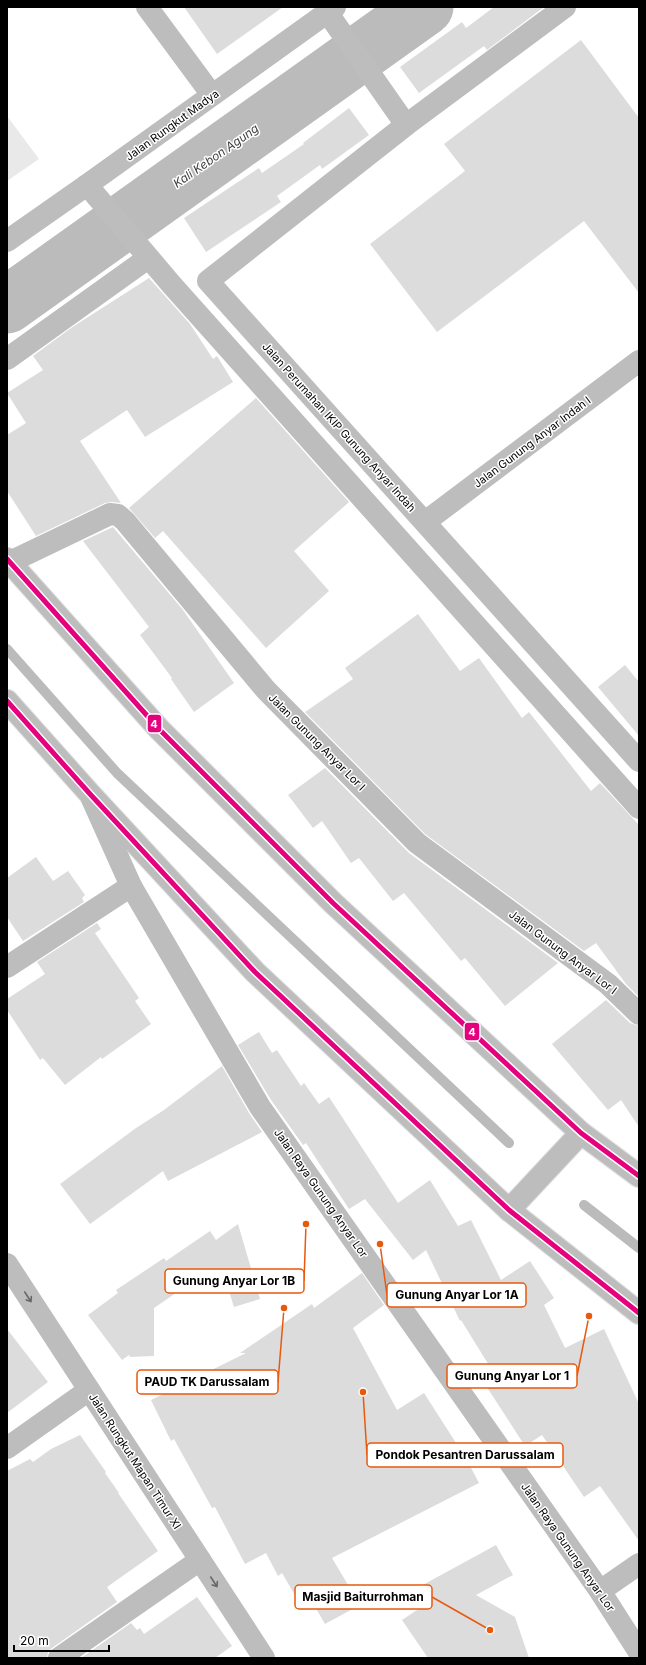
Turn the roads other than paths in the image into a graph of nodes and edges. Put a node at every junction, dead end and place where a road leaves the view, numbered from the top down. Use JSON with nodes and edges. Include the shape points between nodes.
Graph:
{"nodes":[{"id":1,"x":147,"y":7,"type":"edge"},
{"id":2,"x":565,"y":7,"type":"edge"},
{"id":3,"x":334,"y":16,"type":"edge"},
{"id":4,"x":212,"y":95,"type":"junction"},
{"id":5,"x":406,"y":125,"type":"junction"},
{"id":6,"x":87,"y":185,"type":"junction"},
{"id":7,"x":7,"y":241,"type":"edge"},
{"id":8,"x":146,"y":255,"type":"junction"},
{"id":9,"x":7,"y":359,"type":"edge"},
{"id":10,"x":639,"y":361,"type":"edge"},
{"id":11,"x":425,"y":522,"type":"junction"},
{"id":12,"x":8,"y":561,"type":"edge"},
{"id":13,"x":7,"y":701,"type":"edge"},
{"id":14,"x":639,"y":760,"type":"edge"},
{"id":15,"x":90,"y":794,"type":"junction"},
{"id":16,"x":639,"y":808,"type":"edge"},
{"id":17,"x":131,"y":886,"type":"junction"},
{"id":18,"x":7,"y":967,"type":"edge"},
{"id":19,"x":639,"y":1014,"type":"edge"},
{"id":20,"x":581,"y":1133,"type":"junction"},
{"id":21,"x":639,"y":1176,"type":"edge"},
{"id":22,"x":509,"y":1210,"type":"junction"},
{"id":23,"x":7,"y":1264,"type":"edge"},
{"id":24,"x":639,"y":1313,"type":"edge"},
{"id":25,"x":89,"y":1390,"type":"junction"},
{"id":26,"x":7,"y":1448,"type":"edge"},
{"id":27,"x":200,"y":1560,"type":"junction"},
{"id":28,"x":639,"y":1564,"type":"edge"},
{"id":29,"x":600,"y":1591,"type":"junction"},
{"id":30,"x":639,"y":1652,"type":"edge"},
{"id":31,"x":59,"y":1658,"type":"edge"},
{"id":32,"x":264,"y":1658,"type":"edge"}],
"edges":[{"from":1,"to":4,"type":"street"},
{"from":2,"to":5,"type":"street","name":"Jalan Perumahan IKIP Gunung Anyar Indah"},
{"from":3,"to":4,"type":"street","name":"Jalan Rungkut Madya"},
{"from":3,"to":5,"type":"street"},
{"from":4,"to":6,"type":"street","name":"Jalan Rungkut Madya"},
{"from":5,"to":11,"type":"street","name":"Jalan Perumahan IKIP Gunung Anyar Indah","via":[[208,281]]},
{"from":6,"to":7,"type":"street","name":"Jalan Rungkut Madya"},
{"from":6,"to":8,"type":"street"},
{"from":8,"to":9,"type":"street"},
{"from":8,"to":16,"type":"street"},
{"from":10,"to":11,"type":"street","name":"Jalan Gunung Anyar Indah I"},
{"from":11,"to":14,"type":"street","name":"Jalan Perumahan IKIP Gunung Anyar Indah"},
{"from":12,"to":19,"type":"street","name":"Jalan Gunung Anyar Lor I","via":[[110,514],[125,521],[266,690],[417,843],[608,984]]},
{"from":12,"to":20,"type":"street","via":[[159,729],[333,903]]},
{"from":13,"to":15,"type":"street"},
{"from":15,"to":17,"type":"street","name":"Jalan Raya Gunung Anyar Lor"},
{"from":15,"to":22,"type":"street","via":[[255,972]]},
{"from":17,"to":18,"type":"street"},
{"from":17,"to":29,"type":"street","name":"Jalan Raya Gunung Anyar Lor","via":[[260,1107]]},
{"from":20,"to":21,"type":"street"},
{"from":20,"to":22,"type":"street"},
{"from":22,"to":24,"type":"street"},
{"from":23,"to":25,"type":"street","name":"Jalan Rungkut Mapan Timur XI","one_way":true},
{"from":25,"to":26,"type":"street"},
{"from":25,"to":27,"type":"street","name":"Jalan Rungkut Mapan Timur XI"},
{"from":27,"to":31,"type":"street"},
{"from":27,"to":32,"type":"street","name":"Jalan Rungkut Mapan Timur XI","one_way":true},
{"from":28,"to":29,"type":"street"},
{"from":29,"to":30,"type":"street","name":"Jalan Raya Gunung Anyar Lor"}]}
